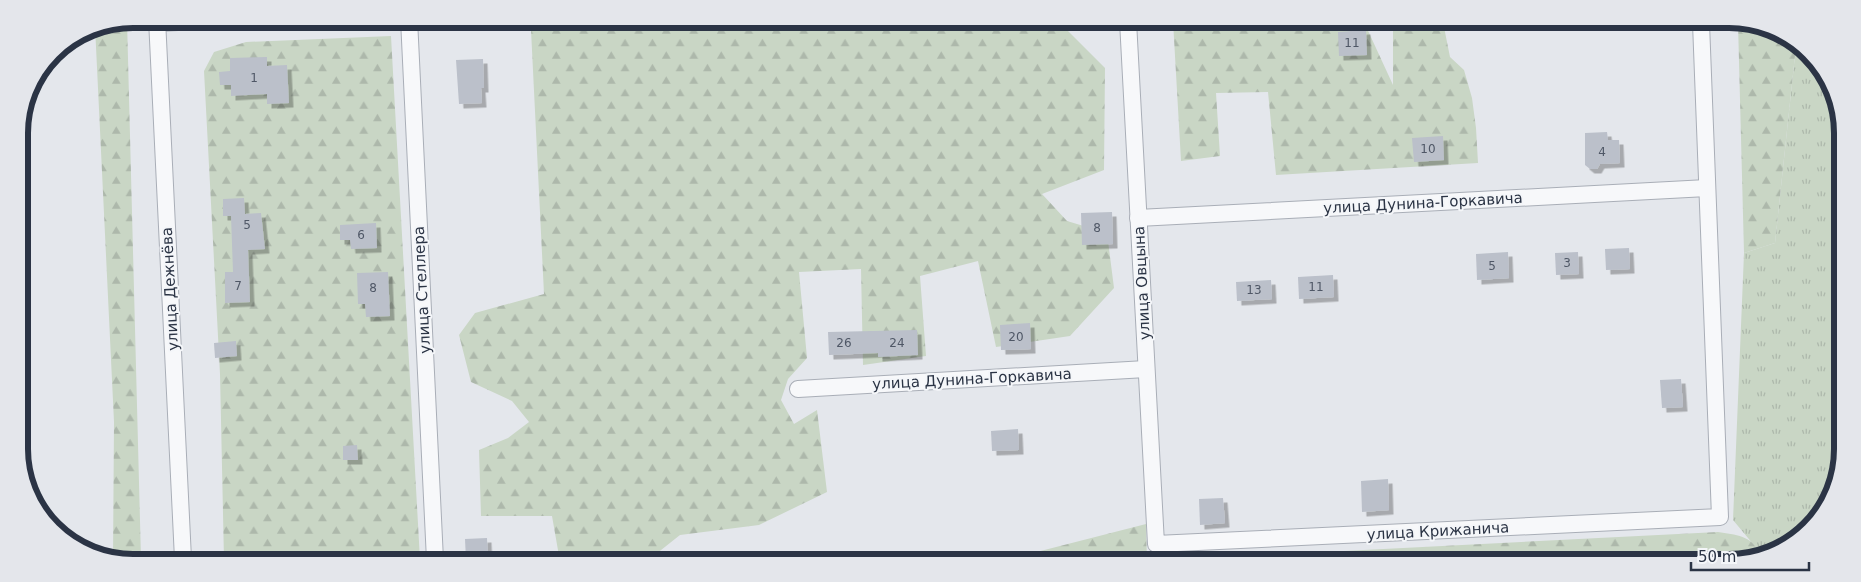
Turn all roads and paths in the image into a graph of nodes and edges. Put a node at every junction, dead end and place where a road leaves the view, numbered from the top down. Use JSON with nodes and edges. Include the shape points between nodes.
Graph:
{"nodes":[{"id":1,"x":157,"y":28,"type":"edge"},
{"id":2,"x":409,"y":28,"type":"edge"},
{"id":3,"x":1128,"y":28,"type":"edge"},
{"id":4,"x":1701,"y":28,"type":"edge"},
{"id":5,"x":1707,"y":188,"type":"junction"},
{"id":6,"x":1138,"y":218,"type":"junction"},
{"id":7,"x":1146,"y":369,"type":"junction"},
{"id":8,"x":798,"y":389,"type":"dead end"},
{"id":9,"x":1156,"y":544,"type":"joint"},
{"id":10,"x":183,"y":554,"type":"edge"},
{"id":11,"x":435,"y":554,"type":"edge"}],
"edges":[{"from":1,"to":10,"type":"street","name":"улица Дежнёва"},
{"from":2,"to":11,"type":"street","name":"улица Стеллера"},
{"from":3,"to":6,"type":"street","name":"улица Овцына"},
{"from":4,"to":5,"type":"street"},
{"from":5,"to":6,"type":"street","name":"улица Дунина-Горкавича"},
{"from":5,"to":9,"type":"street","name":"улица Крижанича","via":[[1720,517]]},
{"from":6,"to":7,"type":"street","name":"улица Овцына"},
{"from":7,"to":8,"type":"street","name":"улица Дунина-Горкавича"},
{"from":7,"to":9,"type":"street","name":"улица Овцына"}]}
